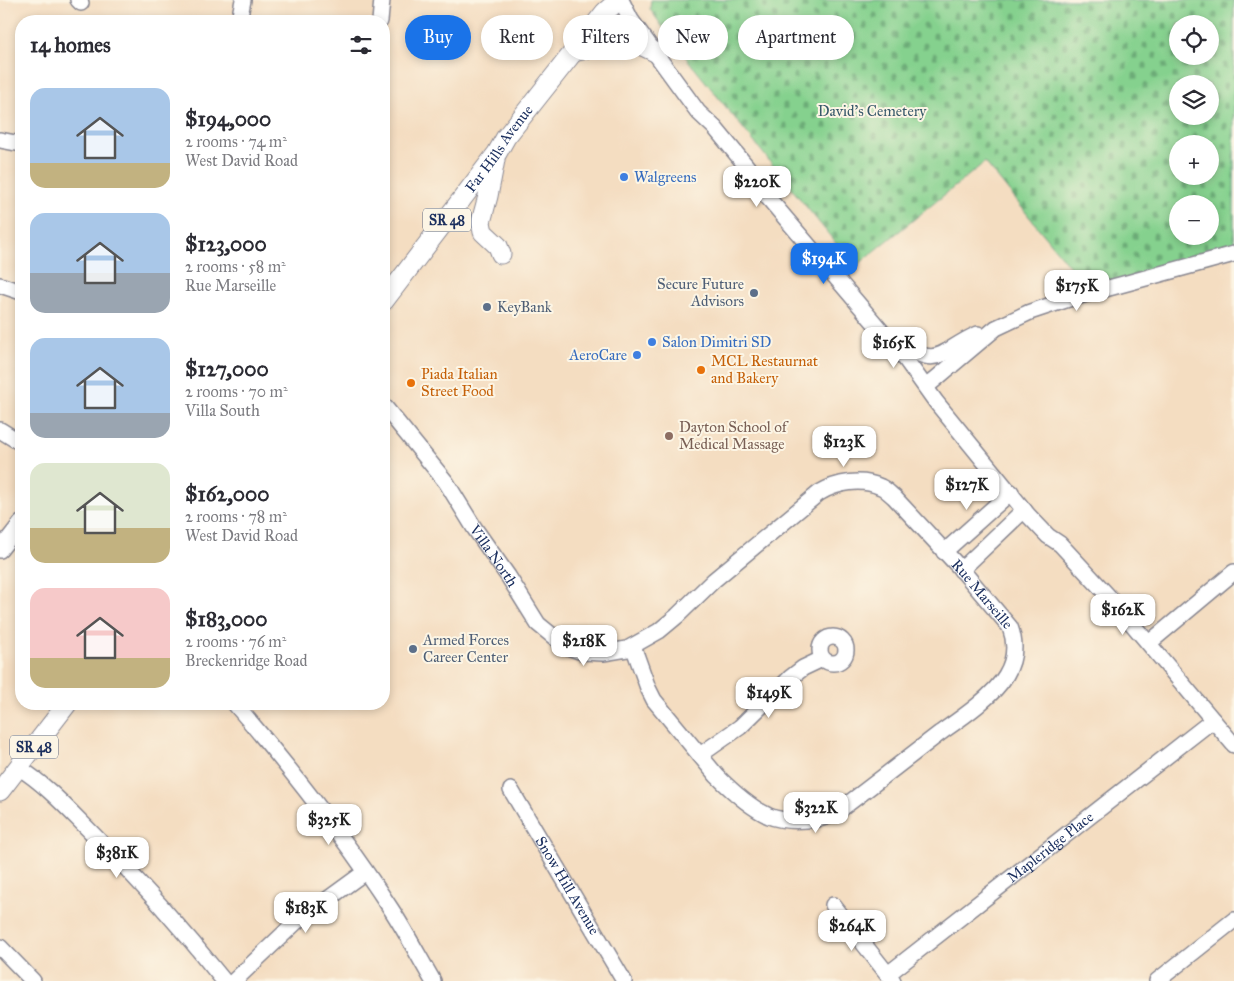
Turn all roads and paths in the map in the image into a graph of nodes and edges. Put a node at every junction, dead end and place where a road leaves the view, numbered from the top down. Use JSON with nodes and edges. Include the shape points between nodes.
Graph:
{"nodes":[{"id":1,"x":243,"y":0,"type":"edge"},
{"id":2,"x":382,"y":0,"type":"edge"},
{"id":3,"x":620,"y":0,"type":"edge"},
{"id":4,"x":240,"y":15,"type":"edge"},
{"id":5,"x":381,"y":15,"type":"edge"},
{"id":6,"x":603,"y":15,"type":"edge"},
{"id":7,"x":648,"y":49,"type":"edge"},
{"id":8,"x":655,"y":52,"type":"junction"},
{"id":9,"x":567,"y":60,"type":"edge"},
{"id":10,"x":0,"y":140,"type":"edge"},
{"id":11,"x":15,"y":143,"type":"edge"},
{"id":12,"x":497,"y":153,"type":"junction"},
{"id":13,"x":501,"y":254,"type":"dead end"},
{"id":14,"x":1234,"y":254,"type":"edge"},
{"id":15,"x":0,"y":285,"type":"edge"},
{"id":16,"x":15,"y":290,"type":"edge"},
{"id":17,"x":390,"y":293,"type":"edge"},
{"id":18,"x":996,"y":328,"type":"junction"},
{"id":19,"x":884,"y":334,"type":"junction"},
{"id":20,"x":926,"y":386,"type":"junction"},
{"id":21,"x":390,"y":413,"type":"edge"},
{"id":22,"x":0,"y":430,"type":"edge"},
{"id":23,"x":15,"y":440,"type":"edge"},
{"id":24,"x":1011,"y":492,"type":"junction"},
{"id":25,"x":1024,"y":510,"type":"junction"},
{"id":26,"x":15,"y":531,"type":"edge"},
{"id":27,"x":0,"y":550,"type":"edge"},
{"id":28,"x":944,"y":552,"type":"junction"},
{"id":29,"x":961,"y":570,"type":"junction"},
{"id":30,"x":1234,"y":572,"type":"edge"},
{"id":31,"x":1149,"y":643,"type":"junction"},
{"id":32,"x":633,"y":646,"type":"junction"},
{"id":33,"x":822,"y":659,"type":"dead end"},
{"id":34,"x":62,"y":710,"type":"edge"},
{"id":35,"x":240,"y":710,"type":"edge"},
{"id":36,"x":1213,"y":720,"type":"junction"},
{"id":37,"x":1234,"y":746,"type":"edge"},
{"id":38,"x":700,"y":755,"type":"junction"},
{"id":39,"x":18,"y":767,"type":"junction"},
{"id":40,"x":511,"y":790,"type":"dead end"},
{"id":41,"x":0,"y":791,"type":"edge"},
{"id":42,"x":365,"y":872,"type":"junction"},
{"id":43,"x":833,"y":905,"type":"dead end"},
{"id":44,"x":1234,"y":920,"type":"edge"},
{"id":45,"x":0,"y":946,"type":"edge"},
{"id":46,"x":891,"y":977,"type":"edge"},
{"id":47,"x":33,"y":981,"type":"edge"},
{"id":48,"x":224,"y":981,"type":"edge"},
{"id":49,"x":234,"y":981,"type":"edge"},
{"id":50,"x":433,"y":981,"type":"edge"},
{"id":51,"x":624,"y":981,"type":"edge"},
{"id":52,"x":1157,"y":981,"type":"edge"}],
"edges":[{"from":1,"to":4,"type":"street"},
{"from":2,"to":5,"type":"street"},
{"from":3,"to":6,"type":"main road","name":"Far Hills Avenue","number":"SR 48"},
{"from":3,"to":8,"type":"street"},
{"from":7,"to":8,"type":"main road"},
{"from":8,"to":19,"type":"street","via":[[698,112],[715,128],[764,193]]},
{"from":9,"to":12,"type":"main road","name":"Far Hills Avenue","number":"SR 48"},
{"from":10,"to":11,"type":"street"},
{"from":12,"to":13,"type":"main road","via":[[480,220],[482,229]]},
{"from":12,"to":17,"type":"main road","name":"Far Hills Avenue","number":"SR 48"},
{"from":14,"to":18,"type":"street","via":[[1072,298]]},
{"from":15,"to":16,"type":"street"},
{"from":18,"to":19,"type":"street","via":[[976,334],[941,356],[930,357],[914,354]]},
{"from":18,"to":20,"type":"street"},
{"from":19,"to":20,"type":"street"},
{"from":20,"to":24,"type":"street"},
{"from":21,"to":32,"type":"street","name":"Villa North","via":[[446,482],[538,624],[565,646],[582,652],[614,652]]},
{"from":22,"to":23,"type":"street"},
{"from":24,"to":25,"type":"street"},
{"from":24,"to":28,"type":"street"},
{"from":25,"to":29,"type":"street"},
{"from":25,"to":31,"type":"street","via":[[1060,544]]},
{"from":26,"to":27,"type":"street"},
{"from":28,"to":29,"type":"street","name":"Rue Marseille"},
{"from":28,"to":32,"type":"street","name":"Rue Marseille","via":[[881,487],[852,482],[828,487],[714,580],[677,616]]},
{"from":29,"to":38,"type":"street","name":"Rue Marseille","via":[[1010,627],[1014,651],[1007,674],[965,715],[836,812],[820,819],[796,821],[769,816],[727,786]]},
{"from":30,"to":31,"type":"street"},
{"from":31,"to":36,"type":"street"},
{"from":32,"to":38,"type":"street","name":"Rue Marseille","via":[[654,700]]},
{"from":33,"to":38,"type":"street","via":[[790,678],[740,727]]},
{"from":34,"to":39,"type":"main road","number":"SR 48"},
{"from":35,"to":42,"type":"street","via":[[298,780]]},
{"from":36,"to":37,"type":"street"},
{"from":36,"to":46,"type":"street","name":"Mapleridge Place"},
{"from":39,"to":41,"type":"main road","number":"SR 48"},
{"from":39,"to":48,"type":"street","via":[[57,799],[122,864]]},
{"from":40,"to":51,"type":"street","name":"Snow Hill Avenue"},
{"from":42,"to":49,"type":"street","via":[[295,923]]},
{"from":42,"to":50,"type":"street","via":[[392,910]]},
{"from":43,"to":46,"type":"street"},
{"from":44,"to":52,"type":"street"},
{"from":45,"to":47,"type":"street"}]}
